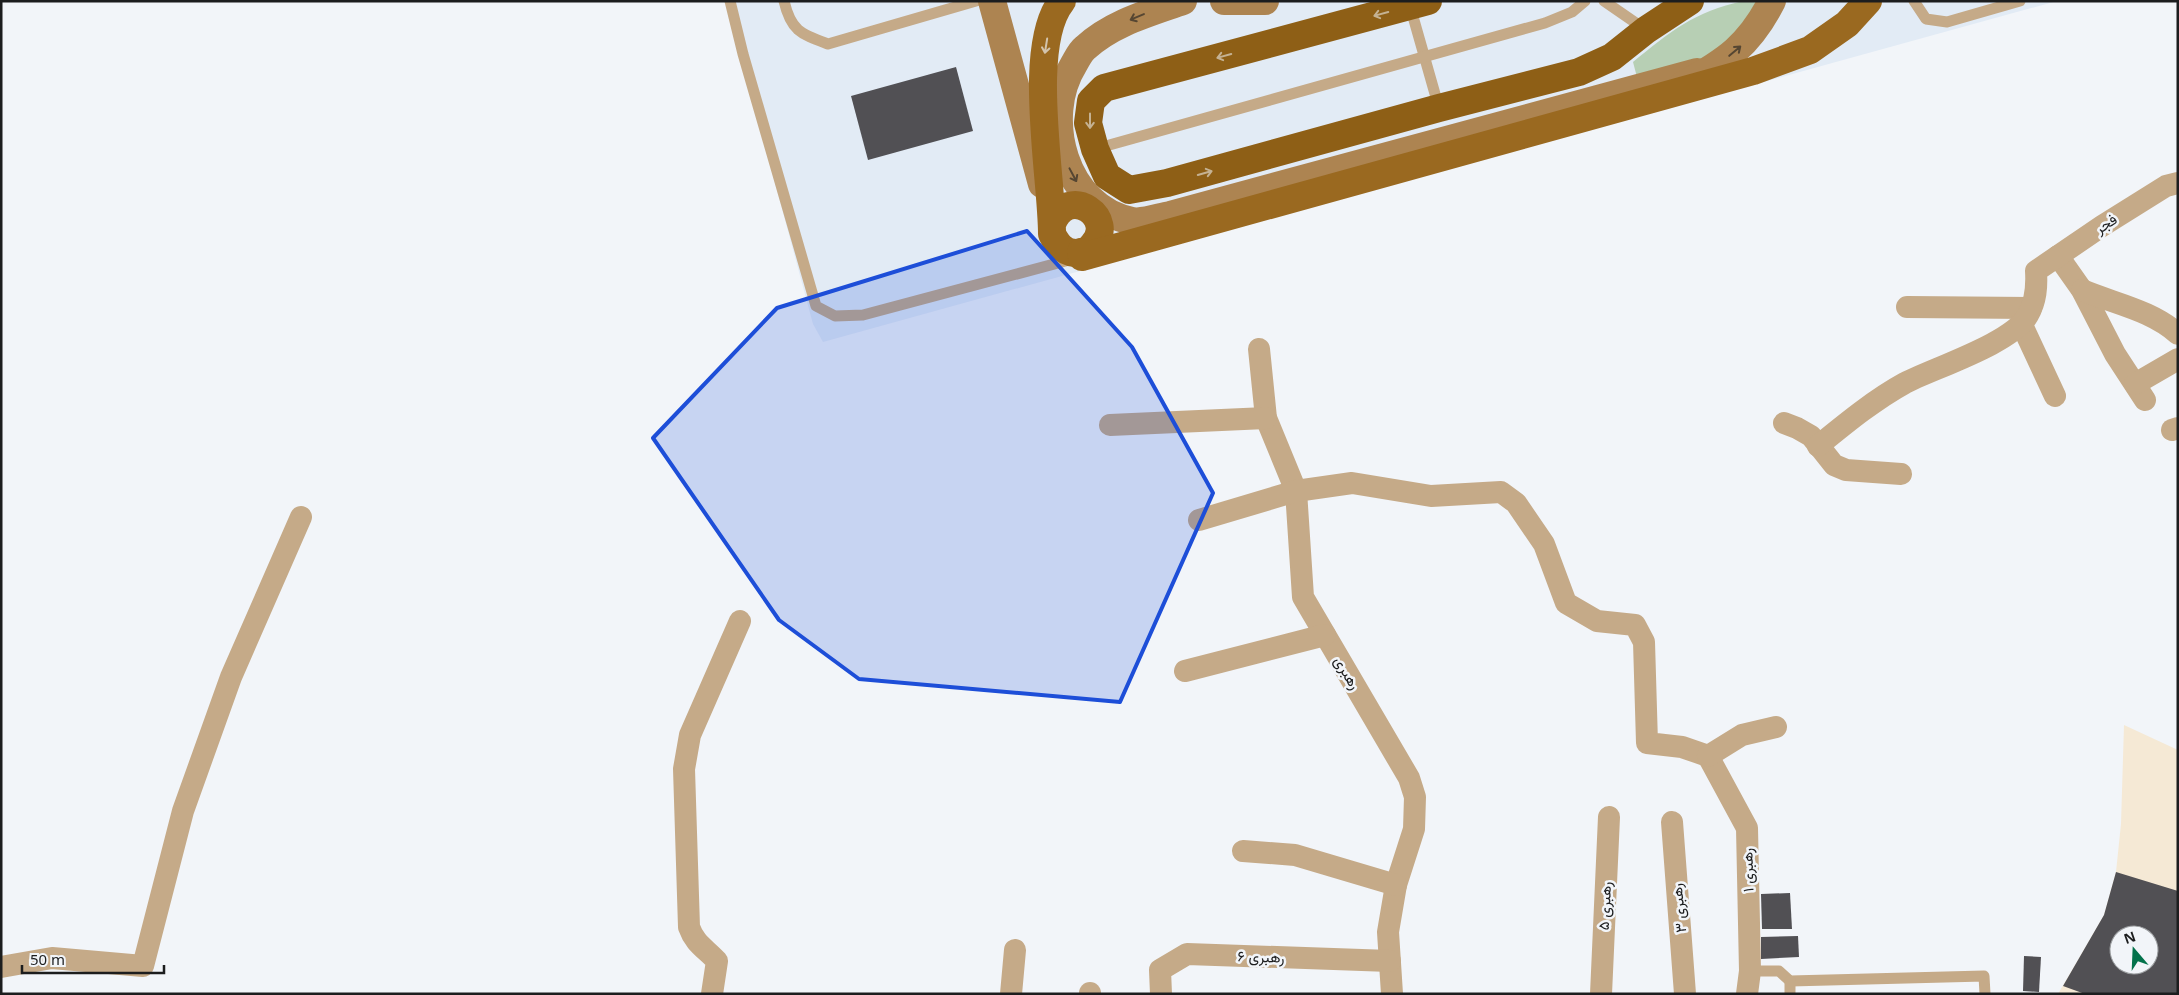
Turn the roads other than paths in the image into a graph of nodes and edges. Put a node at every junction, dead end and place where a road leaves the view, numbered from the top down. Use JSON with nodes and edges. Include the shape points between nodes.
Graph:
{"nodes":[{"id":1,"x":730,"y":1,"type":"edge"},
{"id":2,"x":784,"y":1,"type":"edge"},
{"id":3,"x":976,"y":1,"type":"edge"},
{"id":4,"x":992,"y":1,"type":"edge"},
{"id":5,"x":1062,"y":1,"type":"edge"},
{"id":6,"x":1184,"y":1,"type":"edge"},
{"id":7,"x":1224,"y":1,"type":"edge"},
{"id":8,"x":1265,"y":1,"type":"edge"},
{"id":9,"x":1585,"y":1,"type":"edge"},
{"id":10,"x":1604,"y":1,"type":"edge"},
{"id":11,"x":1690,"y":1,"type":"edge"},
{"id":12,"x":1772,"y":1,"type":"edge"},
{"id":13,"x":1868,"y":1,"type":"edge"},
{"id":14,"x":1914,"y":1,"type":"edge"},
{"id":15,"x":2020,"y":1,"type":"edge"},
{"id":16,"x":1419,"y":4,"type":"edge"},
{"id":17,"x":1646,"y":30,"type":"junction"},
{"id":18,"x":1424,"y":56,"type":"junction"},
{"id":19,"x":1713,"y":68,"type":"junction"},
{"id":20,"x":1664,"y":95,"type":"junction"},
{"id":21,"x":1439,"y":108,"type":"junction"},
{"id":22,"x":1095,"y":149,"type":"junction"},
{"id":23,"x":2178,"y":183,"type":"edge"},
{"id":24,"x":1052,"y":224,"type":"junction"},
{"id":25,"x":1081,"y":254,"type":"junction"},
{"id":26,"x":2058,"y":256,"type":"junction"},
{"id":27,"x":2082,"y":290,"type":"junction"},
{"id":28,"x":1907,"y":307,"type":"dead end"},
{"id":29,"x":2026,"y":315,"type":"junction"},
{"id":30,"x":2178,"y":334,"type":"edge"},
{"id":31,"x":1259,"y":349,"type":"dead end"},
{"id":32,"x":2178,"y":359,"type":"edge"},
{"id":33,"x":2054,"y":396,"type":"dead end"},
{"id":34,"x":1266,"y":418,"type":"junction"},
{"id":35,"x":1784,"y":423,"type":"dead end"},
{"id":36,"x":1110,"y":424,"type":"dead end"},
{"id":37,"x":1818,"y":446,"type":"junction"},
{"id":38,"x":1901,"y":474,"type":"dead end"},
{"id":39,"x":1296,"y":491,"type":"junction"},
{"id":40,"x":301,"y":517,"type":"dead end"},
{"id":41,"x":1199,"y":520,"type":"dead end"},
{"id":42,"x":740,"y":621,"type":"dead end"},
{"id":43,"x":1324,"y":635,"type":"junction"},
{"id":44,"x":1185,"y":671,"type":"dead end"},
{"id":45,"x":1776,"y":727,"type":"dead end"},
{"id":46,"x":1708,"y":756,"type":"junction"},
{"id":47,"x":1609,"y":817,"type":"dead end"},
{"id":48,"x":1672,"y":822,"type":"dead end"},
{"id":49,"x":1243,"y":851,"type":"dead end"},
{"id":50,"x":1396,"y":885,"type":"junction"},
{"id":51,"x":1015,"y":950,"type":"dead end"},
{"id":52,"x":1390,"y":961,"type":"junction"},
{"id":53,"x":1,"y":967,"type":"edge"},
{"id":54,"x":1750,"y":971,"type":"junction"},
{"id":55,"x":1790,"y":981,"type":"junction"},
{"id":56,"x":712,"y":994,"type":"edge"},
{"id":57,"x":1011,"y":994,"type":"edge"},
{"id":58,"x":1161,"y":994,"type":"edge"},
{"id":59,"x":1392,"y":994,"type":"edge"},
{"id":60,"x":1601,"y":994,"type":"edge"},
{"id":61,"x":1685,"y":994,"type":"edge"},
{"id":62,"x":1747,"y":994,"type":"edge"},
{"id":63,"x":1790,"y":994,"type":"edge"},
{"id":64,"x":1985,"y":994,"type":"edge"}],
"edges":[{"from":1,"to":25,"type":"lane","via":[[816,306],[836,316],[863,315]]},
{"from":2,"to":3,"type":"lane","via":[[788,20],[804,36],[828,44]]},
{"from":4,"to":24,"type":"main road"},
{"from":5,"to":24,"type":"main road","one_way":true,"via":[[1048,35],[1042,69]]},
{"from":6,"to":19,"type":"main road","one_way":true,"via":[[1108,30],[1083,50],[1068,74],[1061,95],[1059,124],[1063,152],[1074,179],[1090,199],[1111,215],[1134,222]]},
{"from":7,"to":8,"type":"main road"},
{"from":9,"to":18,"type":"lane","via":[[1572,12],[1545,23]]},
{"from":10,"to":17,"type":"lane"},
{"from":11,"to":17,"type":"highway"},
{"from":19,"to":12,"type":"main road","one_way":true,"via":[[1740,49]]},
{"from":13,"to":20,"type":"main road","via":[[1846,24],[1810,50],[1753,71]]},
{"from":14,"to":15,"type":"lane","via":[[1926,19],[1947,22]]},
{"from":16,"to":18,"type":"lane"},
{"from":16,"to":22,"type":"highway","one_way":true,"via":[[1104,88],[1091,101],[1088,123]]},
{"from":17,"to":21,"type":"highway","via":[[1612,56],[1579,72]]},
{"from":18,"to":21,"type":"lane"},
{"from":18,"to":22,"type":"lane"},
{"from":19,"to":20,"type":"main road"},
{"from":20,"to":25,"type":"main road"},
{"from":22,"to":21,"type":"highway","one_way":true,"via":[[1107,176],[1129,190],[1167,183]]},
{"from":23,"to":26,"type":"street","name":"فجر","via":[[2166,186]]},
{"from":24,"to":25,"type":"main road","via":[[1056,242],[1063,249]]},
{"from":24,"to":25,"type":"main road","via":[[1063,209],[1071,205],[1090,209],[1100,224],[1100,233],[1090,249]]},
{"from":26,"to":27,"type":"street"},
{"from":26,"to":29,"type":"street","name":"فجر","via":[[2036,271],[2037,292]]},
{"from":27,"to":30,"type":"street","via":[[2137,310]]},
{"from":27,"to":32,"type":"street","via":[[2115,354],[2140,392]]},
{"from":28,"to":29,"type":"street"},
{"from":29,"to":33,"type":"street"},
{"from":29,"to":37,"type":"street","via":[[2015,329],[1985,347],[1904,383]]},
{"from":31,"to":34,"type":"street","name":"رهبری"},
{"from":34,"to":36,"type":"street"},
{"from":34,"to":39,"type":"street","name":"رهبری"},
{"from":35,"to":37,"type":"street","via":[[1811,436]]},
{"from":37,"to":38,"type":"street","via":[[1834,465],[1846,470]]},
{"from":39,"to":41,"type":"street"},
{"from":39,"to":43,"type":"street","name":"رهبری","via":[[1303,597]]},
{"from":39,"to":46,"type":"street","via":[[1352,483],[1431,496],[1501,492],[1516,503],[1544,544],[1566,603],[1597,621],[1635,625],[1644,642],[1647,743],[1682,747]]},
{"from":40,"to":53,"type":"street","via":[[231,677],[183,811],[143,966],[52,958]]},
{"from":42,"to":56,"type":"street","via":[[690,735],[684,769],[689,927],[693,940],[717,961]]},
{"from":43,"to":44,"type":"street"},
{"from":43,"to":50,"type":"street","name":"رهبری","via":[[1409,778],[1415,797],[1414,829]]},
{"from":45,"to":46,"type":"street","via":[[1742,735]]},
{"from":46,"to":54,"type":"street","name":"رهبری ۱","via":[[1747,828]]},
{"from":47,"to":60,"type":"street","name":"رهبری ۵"},
{"from":48,"to":61,"type":"street","name":"رهبری ۳"},
{"from":49,"to":50,"type":"street","via":[[1295,856]]},
{"from":50,"to":52,"type":"street","name":"رهبری","via":[[1388,932]]},
{"from":51,"to":57,"type":"street"},
{"from":52,"to":58,"type":"street","name":"رهبری ۶","via":[[1187,954],[1160,970]]},
{"from":52,"to":59,"type":"street","name":"رهبری"},
{"from":54,"to":55,"type":"lane","via":[[1779,971]]},
{"from":54,"to":62,"type":"street","name":"رهبری ۱"},
{"from":55,"to":63,"type":"lane"},
{"from":55,"to":64,"type":"lane","via":[[1984,976]]}]}
